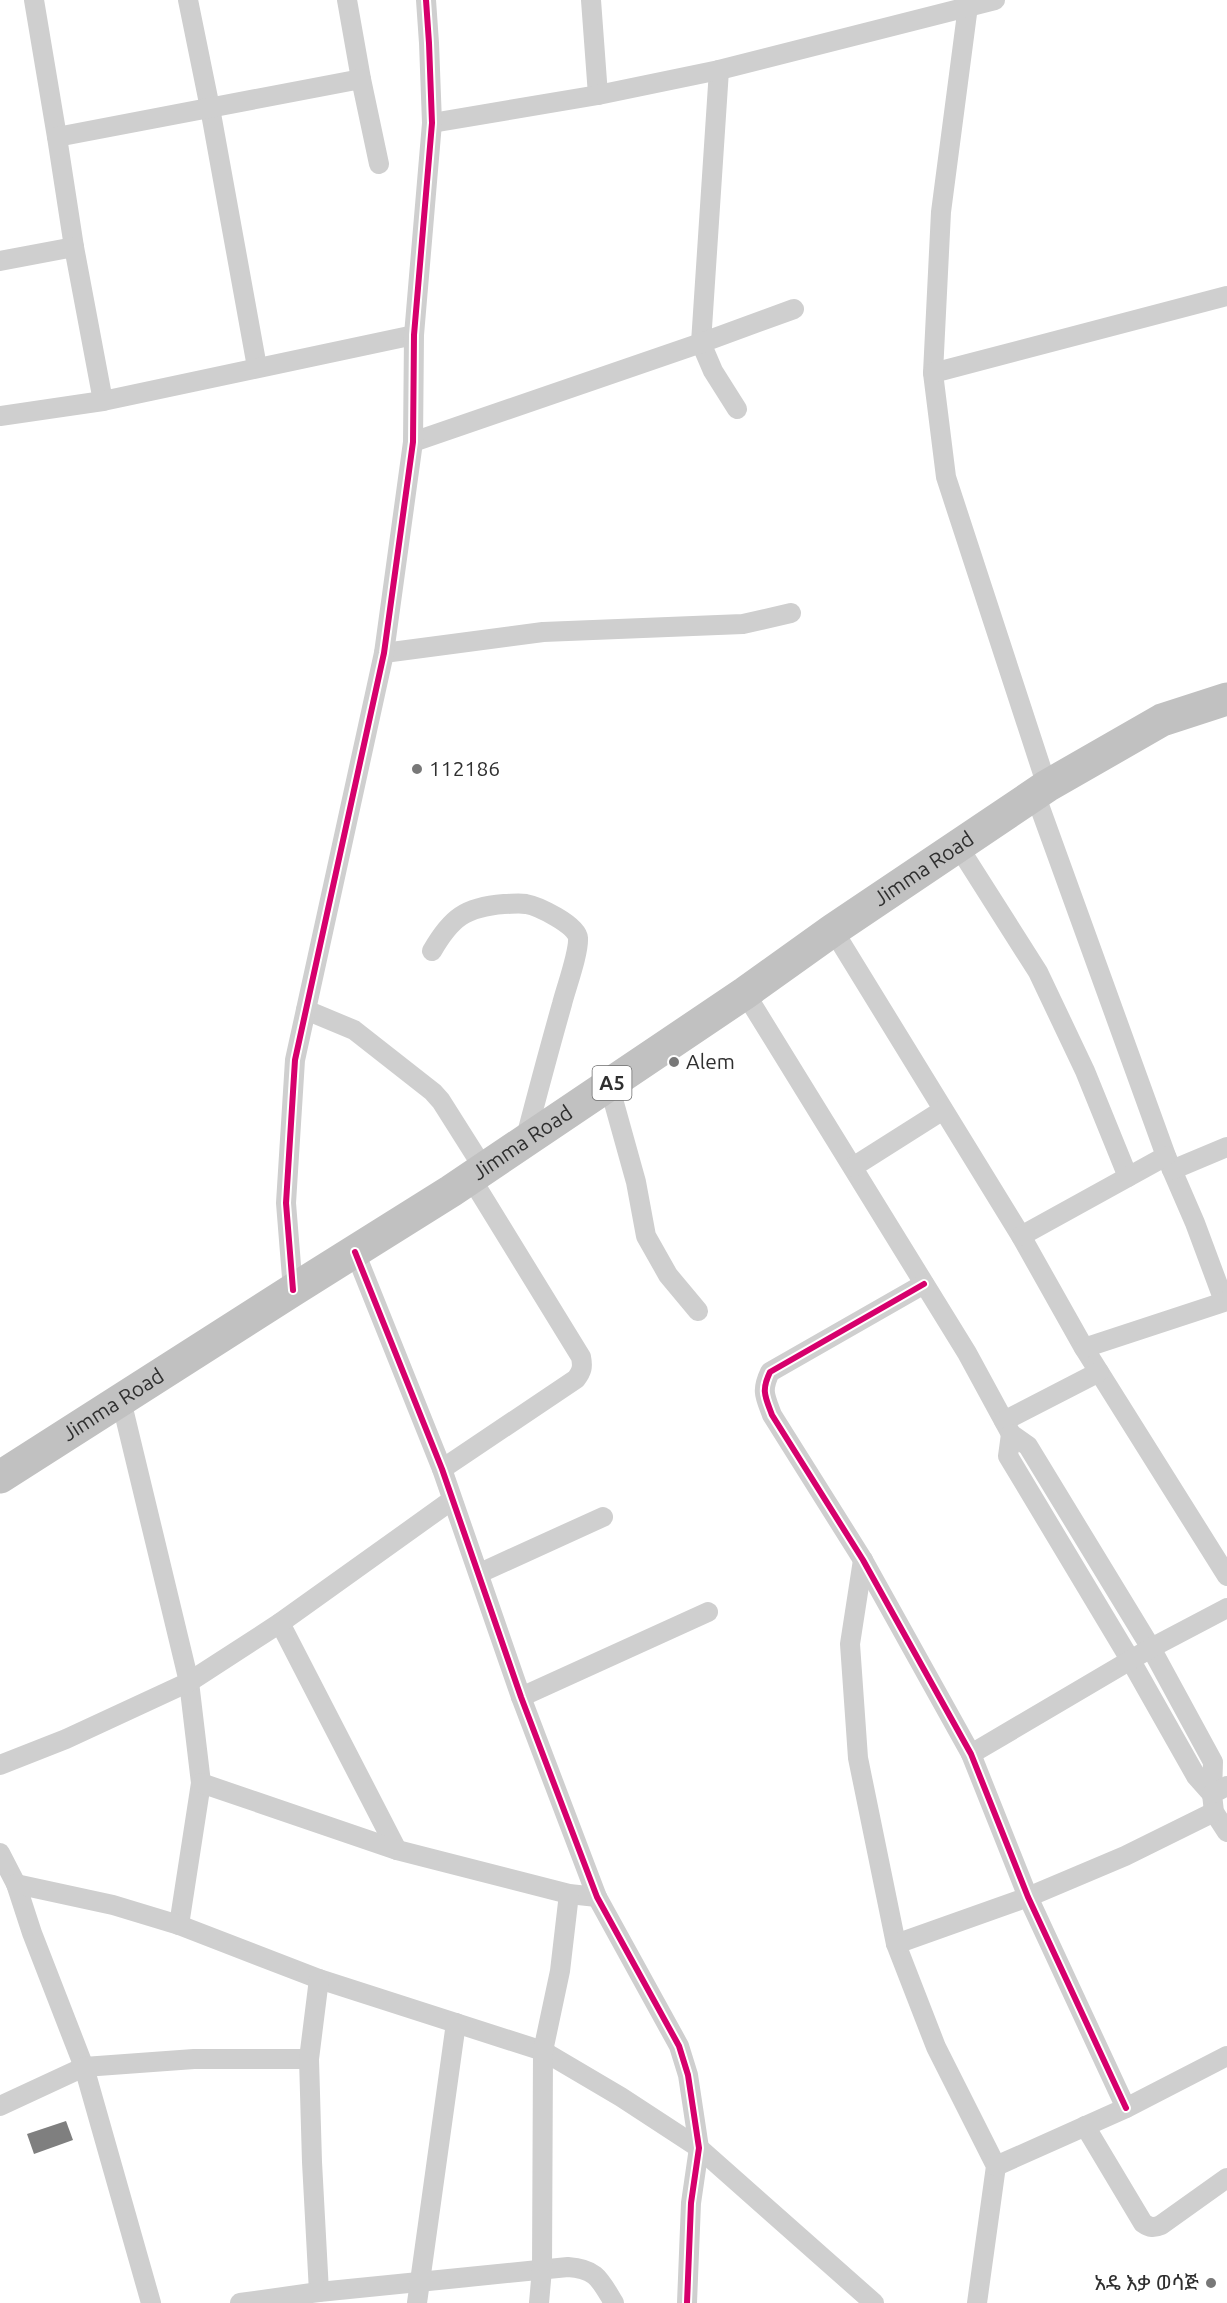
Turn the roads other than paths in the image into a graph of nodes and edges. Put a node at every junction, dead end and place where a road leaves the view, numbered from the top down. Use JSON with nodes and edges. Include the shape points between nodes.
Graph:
{"nodes":[{"id":1,"x":34,"y":0,"type":"edge"},
{"id":2,"x":188,"y":0,"type":"edge"},
{"id":3,"x":347,"y":0,"type":"edge"},
{"id":4,"x":426,"y":0,"type":"edge"},
{"id":5,"x":591,"y":0,"type":"edge"},
{"id":6,"x":995,"y":0,"type":"edge"},
{"id":7,"x":967,"y":3,"type":"edge"},
{"id":8,"x":719,"y":69,"type":"junction"},
{"id":9,"x":362,"y":79,"type":"junction"},
{"id":10,"x":598,"y":95,"type":"junction"},
{"id":11,"x":210,"y":108,"type":"junction"},
{"id":12,"x":432,"y":123,"type":"junction"},
{"id":13,"x":57,"y":137,"type":"junction"},
{"id":14,"x":379,"y":164,"type":"dead end"},
{"id":15,"x":74,"y":248,"type":"junction"},
{"id":16,"x":0,"y":261,"type":"edge"},
{"id":17,"x":1227,"y":296,"type":"edge"},
{"id":18,"x":794,"y":309,"type":"dead end"},
{"id":19,"x":414,"y":335,"type":"junction"},
{"id":20,"x":701,"y":343,"type":"junction"},
{"id":21,"x":257,"y":367,"type":"junction"},
{"id":22,"x":933,"y":373,"type":"junction"},
{"id":23,"x":103,"y":401,"type":"junction"},
{"id":24,"x":737,"y":409,"type":"dead end"},
{"id":25,"x":0,"y":416,"type":"edge"},
{"id":26,"x":413,"y":442,"type":"junction"},
{"id":27,"x":791,"y":613,"type":"dead end"},
{"id":28,"x":384,"y":653,"type":"junction"},
{"id":29,"x":1227,"y":699,"type":"edge"},
{"id":30,"x":1041,"y":790,"type":"junction"},
{"id":31,"x":958,"y":846,"type":"junction"},
{"id":32,"x":833,"y":930,"type":"junction"},
{"id":33,"x":432,"y":951,"type":"dead end"},
{"id":34,"x":745,"y":993,"type":"junction"},
{"id":35,"x":306,"y":1010,"type":"junction"},
{"id":36,"x":609,"y":1085,"type":"junction"},
{"id":37,"x":943,"y":1110,"type":"junction"},
{"id":38,"x":525,"y":1141,"type":"junction"},
{"id":39,"x":1227,"y":1147,"type":"edge"},
{"id":40,"x":1169,"y":1163,"type":"junction"},
{"id":41,"x":853,"y":1167,"type":"junction"},
{"id":42,"x":478,"y":1174,"type":"junction"},
{"id":43,"x":1128,"y":1177,"type":"junction"},
{"id":44,"x":1021,"y":1236,"type":"junction"},
{"id":45,"x":355,"y":1252,"type":"junction"},
{"id":46,"x":924,"y":1284,"type":"junction"},
{"id":47,"x":292,"y":1290,"type":"junction"},
{"id":48,"x":1226,"y":1301,"type":"edge"},
{"id":49,"x":698,"y":1311,"type":"dead end"},
{"id":50,"x":1084,"y":1348,"type":"junction"},
{"id":51,"x":1099,"y":1372,"type":"junction"},
{"id":52,"x":121,"y":1400,"type":"junction"},
{"id":53,"x":1007,"y":1428,"type":"junction"},
{"id":54,"x":442,"y":1469,"type":"junction"},
{"id":55,"x":0,"y":1478,"type":"edge"},
{"id":56,"x":452,"y":1500,"type":"junction"},
{"id":57,"x":603,"y":1517,"type":"dead end"},
{"id":58,"x":863,"y":1560,"type":"junction"},
{"id":59,"x":480,"y":1573,"type":"junction"},
{"id":60,"x":1227,"y":1576,"type":"edge"},
{"id":61,"x":1227,"y":1608,"type":"edge"},
{"id":62,"x":708,"y":1612,"type":"dead end"},
{"id":63,"x":280,"y":1623,"type":"junction"},
{"id":64,"x":1151,"y":1648,"type":"junction"},
{"id":65,"x":1131,"y":1660,"type":"junction"},
{"id":66,"x":189,"y":1682,"type":"junction"},
{"id":67,"x":521,"y":1697,"type":"junction"},
{"id":68,"x":971,"y":1754,"type":"junction"},
{"id":69,"x":0,"y":1765,"type":"edge"},
{"id":70,"x":201,"y":1783,"type":"junction"},
{"id":71,"x":1218,"y":1797,"type":"edge"},
{"id":72,"x":1227,"y":1832,"type":"edge"},
{"id":73,"x":397,"y":1850,"type":"junction"},
{"id":74,"x":0,"y":1853,"type":"edge"},
{"id":75,"x":16,"y":1884,"type":"junction"},
{"id":76,"x":569,"y":1894,"type":"junction"},
{"id":77,"x":1028,"y":1896,"type":"junction"},
{"id":78,"x":597,"y":1897,"type":"junction"},
{"id":79,"x":179,"y":1925,"type":"junction"},
{"id":80,"x":896,"y":1944,"type":"junction"},
{"id":81,"x":319,"y":1979,"type":"junction"},
{"id":82,"x":456,"y":2023,"type":"junction"},
{"id":83,"x":543,"y":2051,"type":"junction"},
{"id":84,"x":1227,"y":2056,"type":"edge"},
{"id":85,"x":309,"y":2059,"type":"junction"},
{"id":86,"x":84,"y":2067,"type":"junction"},
{"id":87,"x":0,"y":2106,"type":"edge"},
{"id":88,"x":1126,"y":2108,"type":"junction"},
{"id":89,"x":1086,"y":2126,"type":"junction"},
{"id":90,"x":699,"y":2148,"type":"junction"},
{"id":91,"x":996,"y":2166,"type":"junction"},
{"id":92,"x":1227,"y":2178,"type":"edge"},
{"id":93,"x":542,"y":2269,"type":"junction"},
{"id":94,"x":421,"y":2282,"type":"junction"},
{"id":95,"x":319,"y":2292,"type":"junction"},
{"id":96,"x":152,"y":2303,"type":"edge"},
{"id":97,"x":240,"y":2303,"type":"edge"},
{"id":98,"x":417,"y":2303,"type":"edge"},
{"id":99,"x":539,"y":2303,"type":"edge"},
{"id":100,"x":614,"y":2303,"type":"edge"},
{"id":101,"x":687,"y":2303,"type":"edge"},
{"id":102,"x":874,"y":2303,"type":"edge"},
{"id":103,"x":977,"y":2303,"type":"edge"}],
"edges":[{"from":1,"to":13,"type":"street"},
{"from":2,"to":11,"type":"street"},
{"from":3,"to":9,"type":"street"},
{"from":4,"to":12,"type":"street"},
{"from":5,"to":10,"type":"street"},
{"from":6,"to":7,"type":"street"},
{"from":7,"to":8,"type":"street"},
{"from":7,"to":22,"type":"street","via":[[941,212]]},
{"from":8,"to":10,"type":"street"},
{"from":8,"to":20,"type":"street"},
{"from":9,"to":11,"type":"street"},
{"from":9,"to":14,"type":"street"},
{"from":10,"to":12,"type":"street"},
{"from":11,"to":13,"type":"street"},
{"from":11,"to":21,"type":"street"},
{"from":12,"to":19,"type":"street"},
{"from":13,"to":15,"type":"street"},
{"from":15,"to":16,"type":"street"},
{"from":15,"to":23,"type":"street"},
{"from":17,"to":22,"type":"street"},
{"from":18,"to":20,"type":"street"},
{"from":19,"to":21,"type":"street"},
{"from":19,"to":26,"type":"street"},
{"from":20,"to":24,"type":"street"},
{"from":20,"to":26,"type":"street"},
{"from":21,"to":23,"type":"street"},
{"from":22,"to":30,"type":"street","via":[[946,477]]},
{"from":23,"to":25,"type":"street"},
{"from":26,"to":28,"type":"street"},
{"from":27,"to":28,"type":"street","via":[[743,624],[543,632]]},
{"from":28,"to":35,"type":"street"},
{"from":29,"to":30,"type":"highway","name":"Jimma Road","number":"A5","via":[[1162,720]]},
{"from":30,"to":31,"type":"highway","name":"Jimma Road","number":"A5"},
{"from":30,"to":40,"type":"street"},
{"from":31,"to":32,"type":"highway","name":"Jimma Road","number":"A5"},
{"from":31,"to":43,"type":"street","via":[[1038,972],[1085,1071]]},
{"from":32,"to":34,"type":"highway","name":"Jimma Road","number":"A5"},
{"from":32,"to":37,"type":"street"},
{"from":33,"to":38,"type":"street","via":[[457,918],[484,906],[527,904],[575,931],[578,938],[572,969]]},
{"from":34,"to":36,"type":"highway","name":"Jimma Road","number":"A5"},
{"from":34,"to":41,"type":"street"},
{"from":35,"to":42,"type":"street","via":[[354,1030],[433,1092]]},
{"from":35,"to":47,"type":"street","via":[[295,1060],[286,1203]]},
{"from":36,"to":38,"type":"highway","name":"Jimma Road","number":"A5"},
{"from":36,"to":49,"type":"street","via":[[636,1182],[646,1236],[668,1275]]},
{"from":37,"to":41,"type":"street"},
{"from":37,"to":44,"type":"street"},
{"from":38,"to":42,"type":"highway","name":"Jimma Road","number":"A5"},
{"from":39,"to":40,"type":"street"},
{"from":40,"to":43,"type":"street"},
{"from":40,"to":48,"type":"street"},
{"from":41,"to":46,"type":"street"},
{"from":42,"to":45,"type":"highway","name":"Jimma Road","number":"A5"},
{"from":42,"to":54,"type":"street","via":[[583,1365],[576,1379]]},
{"from":43,"to":44,"type":"street"},
{"from":44,"to":50,"type":"street"},
{"from":45,"to":47,"type":"highway","name":"Jimma Road","number":"A5"},
{"from":45,"to":54,"type":"street"},
{"from":46,"to":53,"type":"street"},
{"from":46,"to":58,"type":"street","via":[[770,1372],[764,1384],[772,1415]]},
{"from":47,"to":52,"type":"highway","name":"Jimma Road","number":"A5"},
{"from":48,"to":50,"type":"street"},
{"from":50,"to":51,"type":"street"},
{"from":51,"to":53,"type":"street"},
{"from":51,"to":60,"type":"street"},
{"from":52,"to":55,"type":"highway","name":"Jimma Road","number":"A5"},
{"from":52,"to":66,"type":"street"},
{"from":53,"to":64,"type":"street","via":[[1028,1446]]},
{"from":53,"to":65,"type":"street","via":[[1008,1456]]},
{"from":54,"to":56,"type":"street"},
{"from":56,"to":59,"type":"street"},
{"from":56,"to":63,"type":"street"},
{"from":57,"to":59,"type":"street"},
{"from":58,"to":68,"type":"street"},
{"from":58,"to":80,"type":"street","via":[[850,1644],[858,1758]]},
{"from":59,"to":67,"type":"street"},
{"from":61,"to":64,"type":"street"},
{"from":62,"to":67,"type":"street"},
{"from":63,"to":66,"type":"street"},
{"from":63,"to":73,"type":"street"},
{"from":64,"to":65,"type":"street"},
{"from":64,"to":71,"type":"street","via":[[1213,1762]]},
{"from":65,"to":68,"type":"street"},
{"from":65,"to":71,"type":"street","via":[[1196,1776]]},
{"from":66,"to":69,"type":"street"},
{"from":66,"to":70,"type":"street"},
{"from":67,"to":78,"type":"street"},
{"from":68,"to":77,"type":"street"},
{"from":70,"to":73,"type":"street"},
{"from":70,"to":79,"type":"street"},
{"from":71,"to":72,"type":"street"},
{"from":71,"to":77,"type":"street","via":[[1125,1856]]},
{"from":73,"to":76,"type":"street"},
{"from":74,"to":75,"type":"street"},
{"from":75,"to":79,"type":"street","via":[[113,1905]]},
{"from":75,"to":86,"type":"street"},
{"from":76,"to":78,"type":"street"},
{"from":76,"to":83,"type":"street","via":[[560,1971]]},
{"from":77,"to":80,"type":"street"},
{"from":77,"to":88,"type":"street"},
{"from":78,"to":90,"type":"street","via":[[679,2046],[688,2076]]},
{"from":79,"to":81,"type":"street"},
{"from":80,"to":91,"type":"street","via":[[936,2046]]},
{"from":81,"to":82,"type":"street"},
{"from":81,"to":85,"type":"street"},
{"from":82,"to":83,"type":"street"},
{"from":82,"to":94,"type":"street"},
{"from":83,"to":90,"type":"street"},
{"from":83,"to":93,"type":"street"},
{"from":84,"to":88,"type":"street"},
{"from":85,"to":86,"type":"street","via":[[194,2059]]},
{"from":85,"to":95,"type":"street"},
{"from":86,"to":87,"type":"street"},
{"from":86,"to":96,"type":"street"},
{"from":88,"to":89,"type":"street"},
{"from":89,"to":91,"type":"street"},
{"from":89,"to":92,"type":"street","via":[[1149,2227],[1161,2225]]},
{"from":90,"to":101,"type":"street","via":[[691,2203]]},
{"from":90,"to":102,"type":"street"},
{"from":91,"to":103,"type":"street"},
{"from":93,"to":94,"type":"street"},
{"from":93,"to":99,"type":"street"},
{"from":93,"to":100,"type":"street","via":[[584,2268],[596,2275]]},
{"from":94,"to":95,"type":"street"},
{"from":94,"to":98,"type":"street"},
{"from":95,"to":97,"type":"street"}]}
